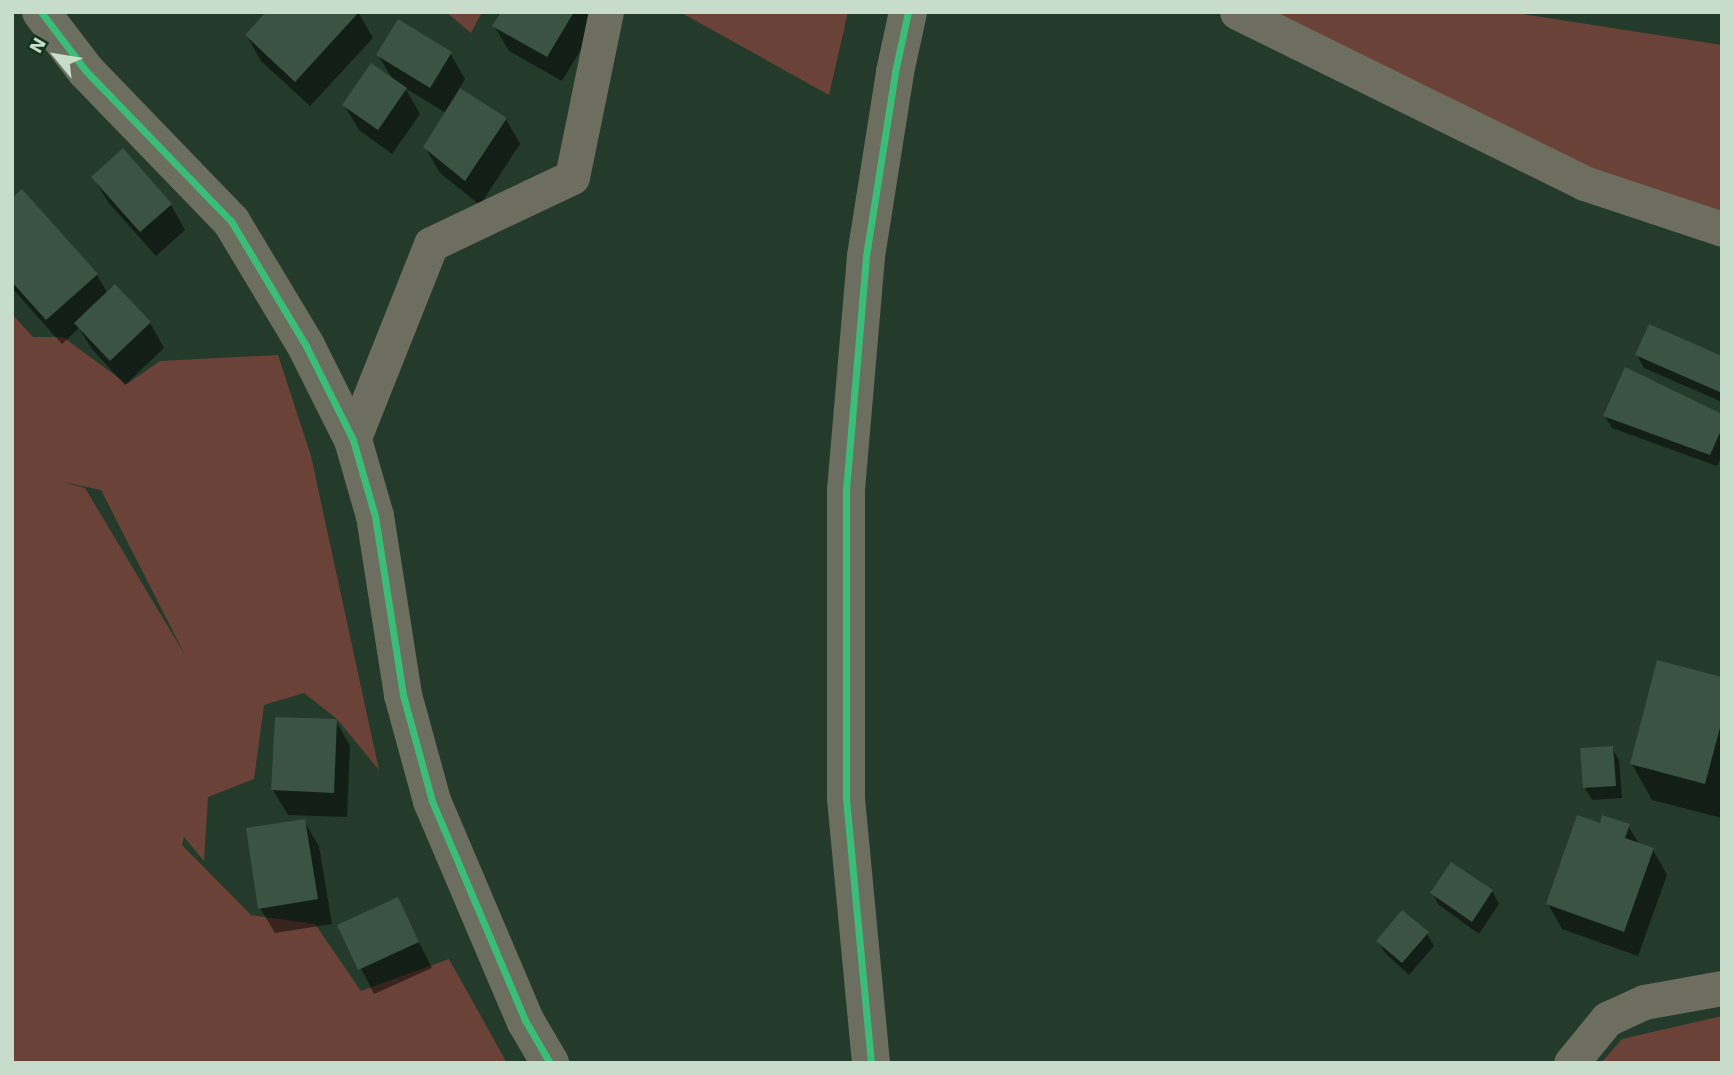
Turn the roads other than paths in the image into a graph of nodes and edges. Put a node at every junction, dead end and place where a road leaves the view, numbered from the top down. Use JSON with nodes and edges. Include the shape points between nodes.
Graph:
{"nodes":[{"id":1,"x":41,"y":12,"type":"edge"},
{"id":2,"x":606,"y":12,"type":"edge"},
{"id":3,"x":908,"y":12,"type":"edge"},
{"id":4,"x":1237,"y":12,"type":"edge"},
{"id":5,"x":1722,"y":229,"type":"edge"},
{"id":6,"x":353,"y":440,"type":"junction"},
{"id":7,"x":1722,"y":988,"type":"edge"},
{"id":8,"x":550,"y":1063,"type":"edge"},
{"id":9,"x":871,"y":1063,"type":"edge"},
{"id":10,"x":1571,"y":1063,"type":"edge"}],
"edges":[{"from":1,"to":6,"type":"street","via":[[86,71],[231,221],[306,346]]},
{"from":2,"to":6,"type":"street","via":[[572,177],[431,244]]},
{"from":3,"to":9,"type":"street","via":[[866,256],[846,490],[846,797]]},
{"from":4,"to":5,"type":"street","via":[[1584,183]]},
{"from":6,"to":8,"type":"street","via":[[376,516],[403,695],[432,802],[526,1022]]},
{"from":7,"to":10,"type":"street","via":[[1644,1002],[1607,1019]]}]}
